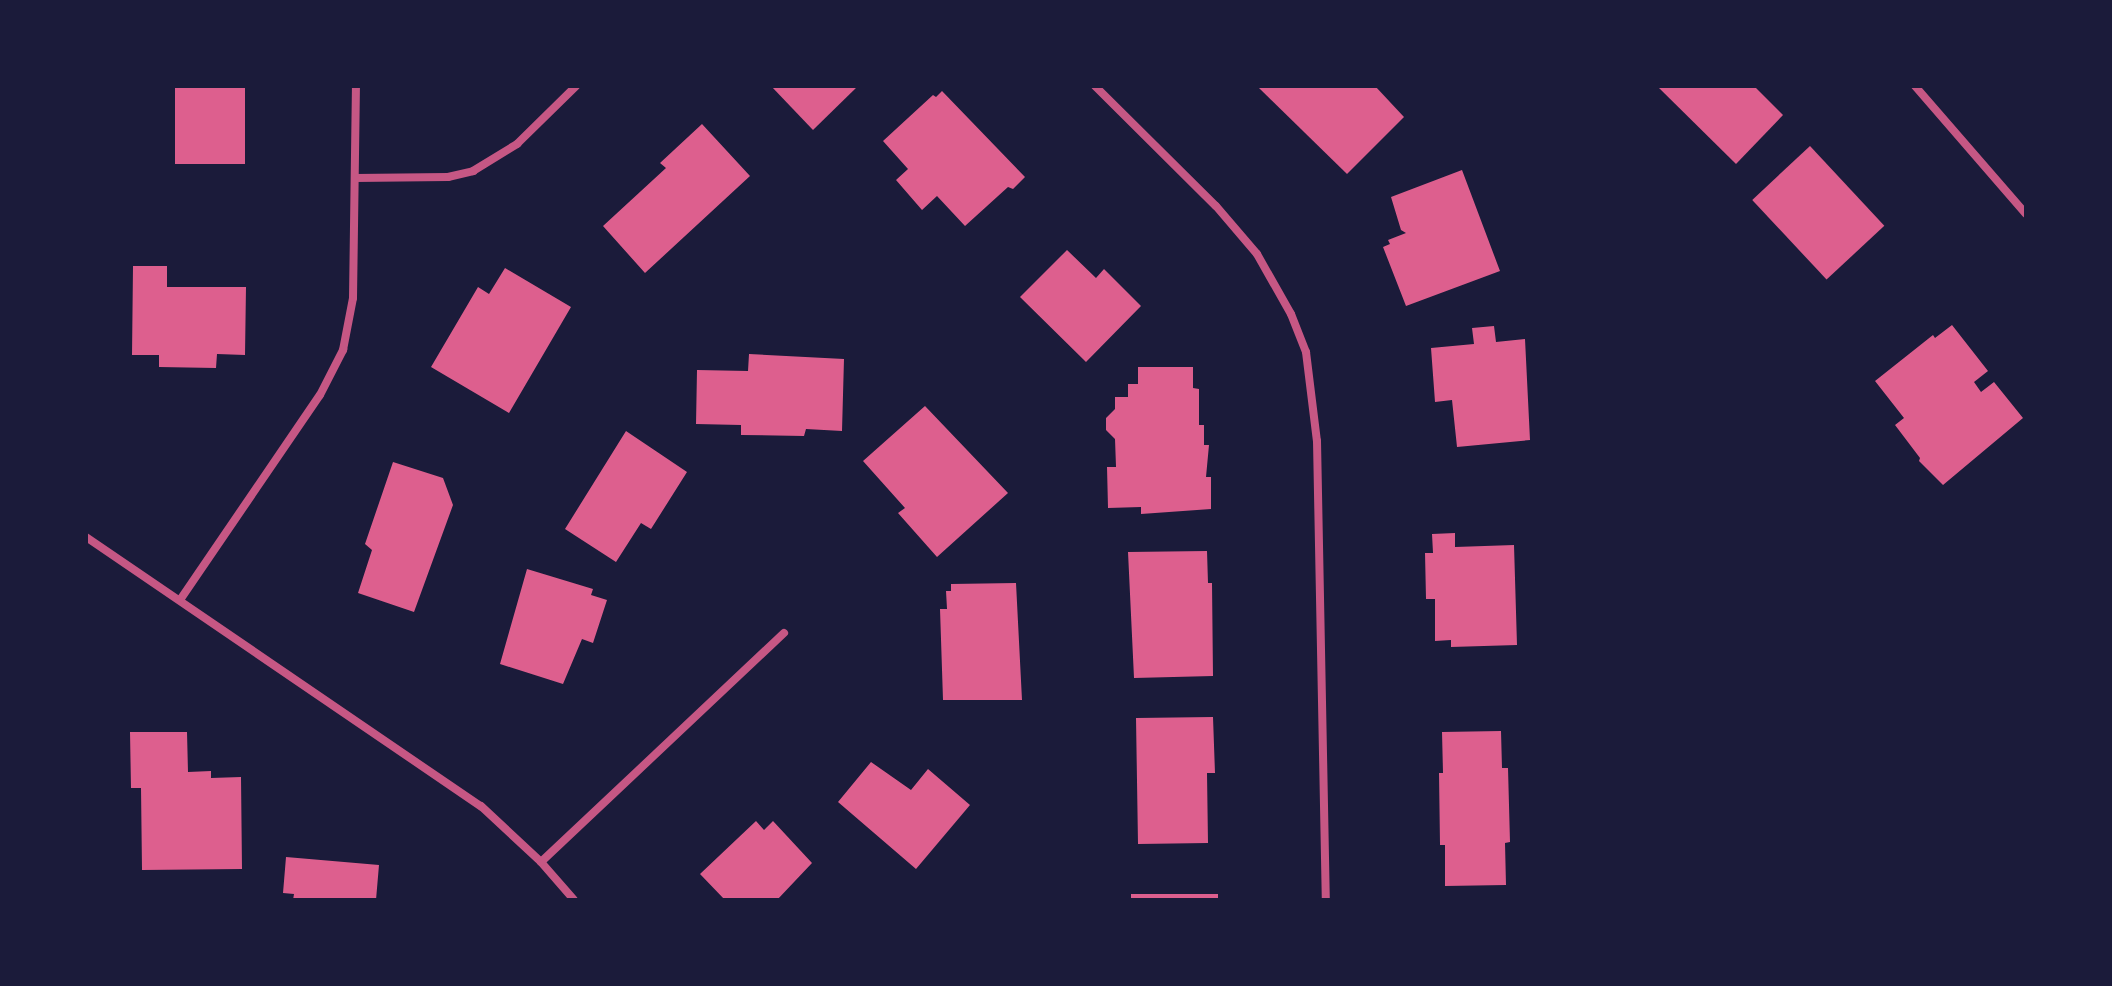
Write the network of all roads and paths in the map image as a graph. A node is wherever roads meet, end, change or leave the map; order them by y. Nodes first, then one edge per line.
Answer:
1 (356, 86) edge
2 (576, 86) edge
3 (1095, 86) edge
4 (1915, 86) edge
5 (355, 178) junction
6 (2026, 214) edge
7 (86, 537) edge
8 (180, 600) junction
9 (784, 633) dead end
10 (541, 862) junction
11 (574, 900) edge
12 (1326, 900) edge

1 - 5 street
2 - 5 street
3 - 12 street
4 - 6 street
5 - 8 street
7 - 8 street
8 - 10 street
9 - 10 street
10 - 11 street

